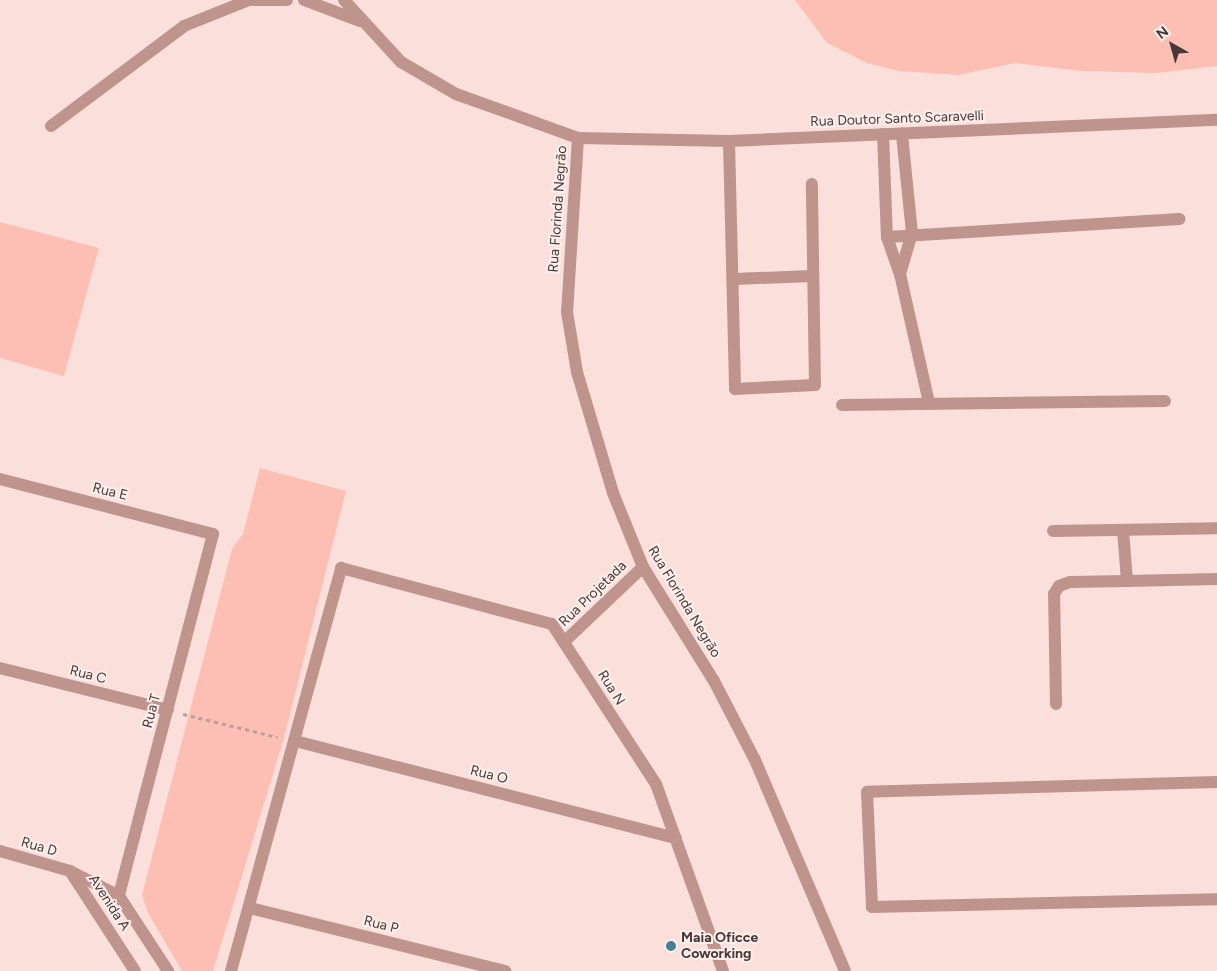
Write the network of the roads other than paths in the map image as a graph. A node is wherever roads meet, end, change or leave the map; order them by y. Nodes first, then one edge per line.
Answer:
1 (287, 0) edge
2 (304, 0) edge
3 (344, 0) edge
4 (360, 21) junction
5 (1217, 120) edge
6 (50, 126) dead end
7 (882, 134) junction
8 (902, 134) junction
9 (578, 138) junction
10 (729, 141) junction
11 (812, 184) dead end
12 (1179, 219) dead end
13 (912, 233) junction
14 (887, 237) junction
15 (900, 274) junction
16 (813, 276) junction
17 (734, 279) junction
18 (1164, 401) dead end
19 (929, 403) junction
20 (842, 405) dead end
21 (0, 478) edge
22 (1217, 528) edge
23 (1123, 530) junction
24 (1054, 531) dead end
25 (213, 534) joint
26 (643, 567) junction
27 (1217, 579) edge
28 (1127, 581) junction
29 (564, 642) junction
30 (0, 668) edge
31 (1056, 704) dead end
32 (168, 710) junction
33 (295, 740) junction
34 (1217, 782) edge
35 (676, 838) junction
36 (0, 851) edge
37 (70, 872) junction
38 (119, 896) junction
39 (1217, 899) edge
40 (250, 908) junction
41 (135, 971) edge
42 (168, 971) edge
43 (231, 971) edge
44 (504, 971) edge
45 (723, 971) edge
46 (845, 971) edge

1 - 6 street
2 - 4 street
3 - 4 street, Rua Doutor Santo Scaravelli
4 - 9 street, Rua Doutor Santo Scaravelli
5 - 8 street, Rua Doutor Santo Scaravelli
7 - 8 street, Rua Doutor Santo Scaravelli
7 - 10 street, Rua Doutor Santo Scaravelli
7 - 14 street
8 - 13 street
9 - 10 street, Rua Doutor Santo Scaravelli
9 - 26 street, Rua Florinda Negrão
10 - 17 street
11 - 16 street
12 - 13 street
13 - 14 street
13 - 15 street
14 - 15 street
15 - 19 street
16 - 17 street
16 - 17 street
18 - 19 street
19 - 20 street
21 - 25 street, Rua E
22 - 23 street
23 - 24 street
23 - 28 street
25 - 32 street, Rua T
26 - 29 street, Rua Projetada
26 - 46 street, Rua Florinda Negrão
27 - 28 street
28 - 31 street
29 - 33 street, Rua N
29 - 35 street, Rua N
30 - 32 street, Rua C
32 - 38 street, Rua T
33 - 35 street, Rua O
33 - 40 street
34 - 39 street
35 - 45 street, Rua N
36 - 37 street, Rua D
37 - 38 street, Avenida A
37 - 41 street, Avenida A
38 - 42 street, Avenida A
40 - 43 street
40 - 44 street, Rua P

